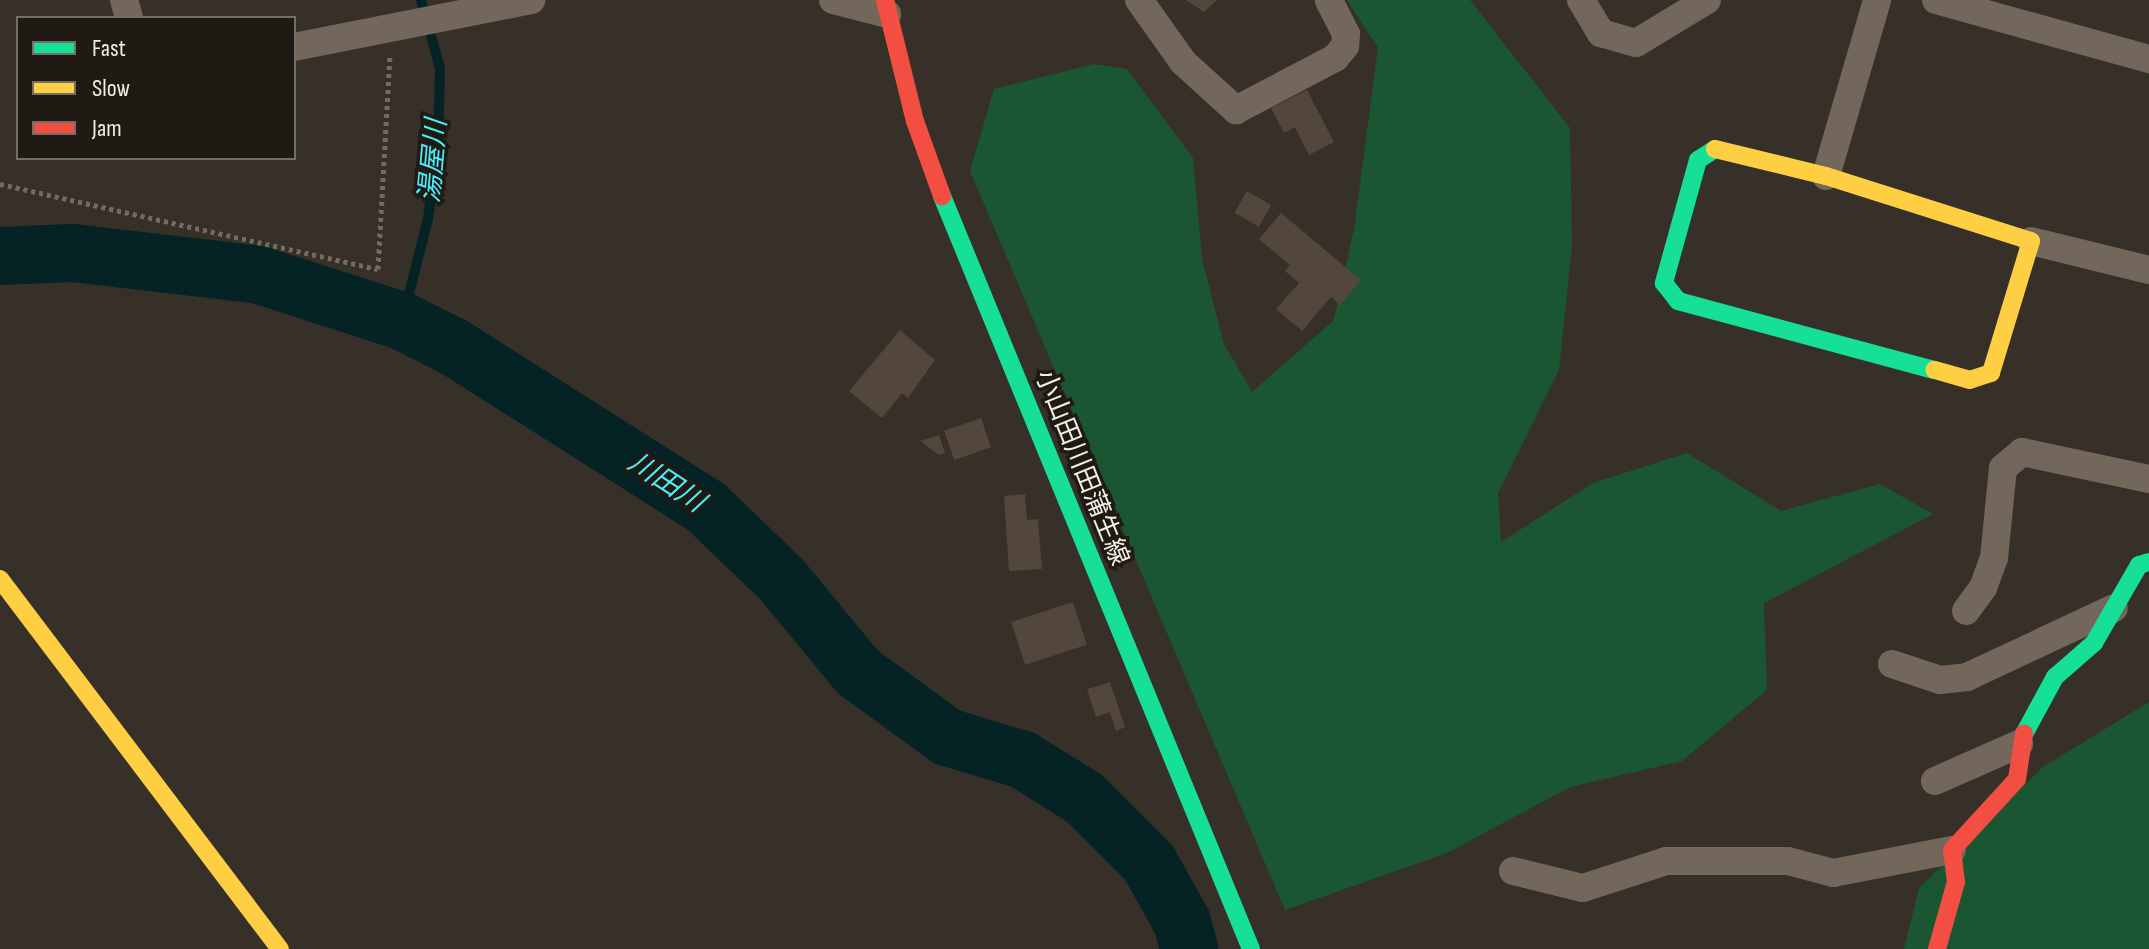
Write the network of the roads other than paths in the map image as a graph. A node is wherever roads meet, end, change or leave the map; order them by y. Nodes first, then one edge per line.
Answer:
1 (531, 0) edge
2 (833, 0) edge
3 (1139, 0) edge
4 (1329, 0) edge
5 (1581, 0) edge
6 (1707, 0) edge
7 (1877, 0) edge
8 (1936, 0) edge
9 (886, 7) edge
10 (296, 47) edge
11 (2149, 59) edge
12 (1826, 176) junction
13 (2031, 241) junction
14 (2149, 270) edge
15 (2149, 479) edge
16 (2149, 562) edge
17 (0, 579) edge
18 (2114, 608) junction
19 (1966, 611) dead end
20 (1892, 664) dead end
21 (2019, 744) junction
22 (1935, 781) dead end
23 (1952, 850) junction
24 (1513, 871) dead end
25 (280, 949) edge
26 (1251, 949) edge
27 (1937, 949) edge

1 - 10 street
2 - 9 street
3 - 4 street
5 - 6 street
7 - 12 street
8 - 11 street
9 - 26 street, 小山田川田蒲生線
12 - 13 street
12 - 13 street
13 - 14 street
15 - 19 street
16 - 18 street
17 - 25 street
18 - 20 street
18 - 21 street
21 - 22 street
21 - 23 street
23 - 24 street
23 - 27 street

